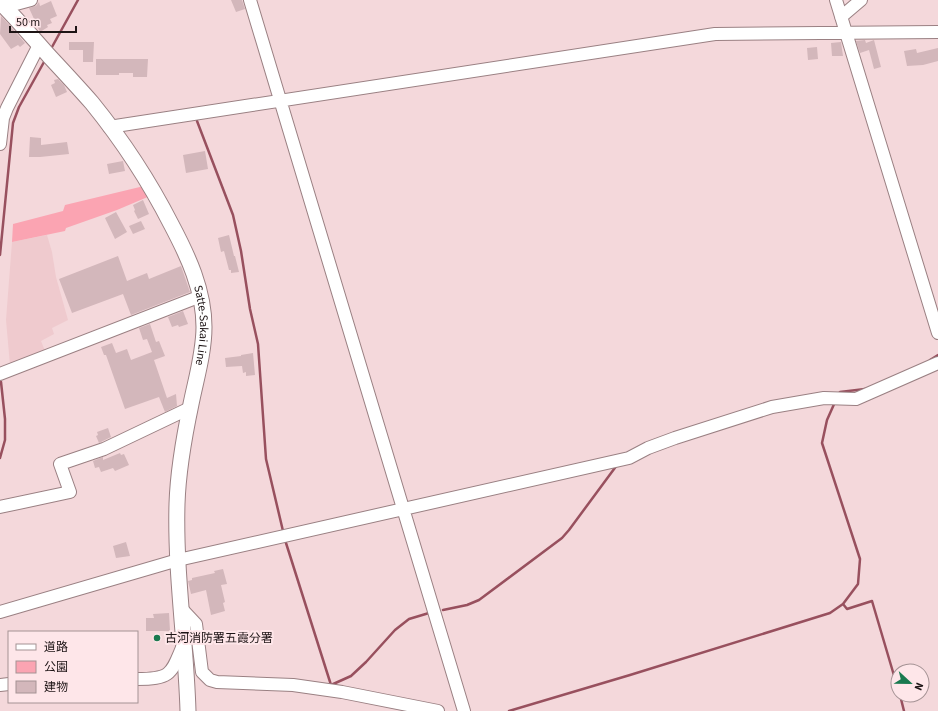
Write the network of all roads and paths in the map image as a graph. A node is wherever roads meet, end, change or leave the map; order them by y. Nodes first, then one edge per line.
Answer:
1 (31, 0) edge
2 (250, 0) edge
3 (836, 0) edge
4 (861, 0) edge
5 (2, 4) edge
6 (841, 17) junction
7 (847, 32) junction
8 (938, 32) edge
9 (39, 44) junction
10 (280, 101) junction
11 (110, 127) junction
12 (0, 144) edge
13 (201, 296) junction
14 (938, 333) edge
15 (938, 363) edge
16 (0, 374) edge
17 (190, 408) junction
18 (0, 507) edge
19 (403, 508) junction
20 (178, 560) junction
21 (181, 608) junction
22 (0, 612) edge
23 (185, 642) junction
24 (138, 679) edge
25 (188, 711) edge
26 (438, 711) edge
27 (464, 711) edge

1 - 5 street
2 - 10 street
3 - 6 street
4 - 6 street
5 - 9 main road, Satte-Sakai Line
6 - 7 street
7 - 8 street
7 - 10 street
7 - 14 street
9 - 11 main road, Satte-Sakai Line
9 - 12 street
10 - 11 street
10 - 19 street
11 - 13 main road, Satte-Sakai Line
13 - 16 street
13 - 17 main road, Satte-Sakai Line
15 - 19 street
17 - 18 street
17 - 20 main road, Satte-Sakai Line
19 - 20 street
19 - 27 street
20 - 21 main road, Satte-Sakai Line
20 - 22 street
21 - 23 main road, Satte-Sakai Line
21 - 26 street
23 - 24 street
23 - 25 main road, Satte-Sakai Line

